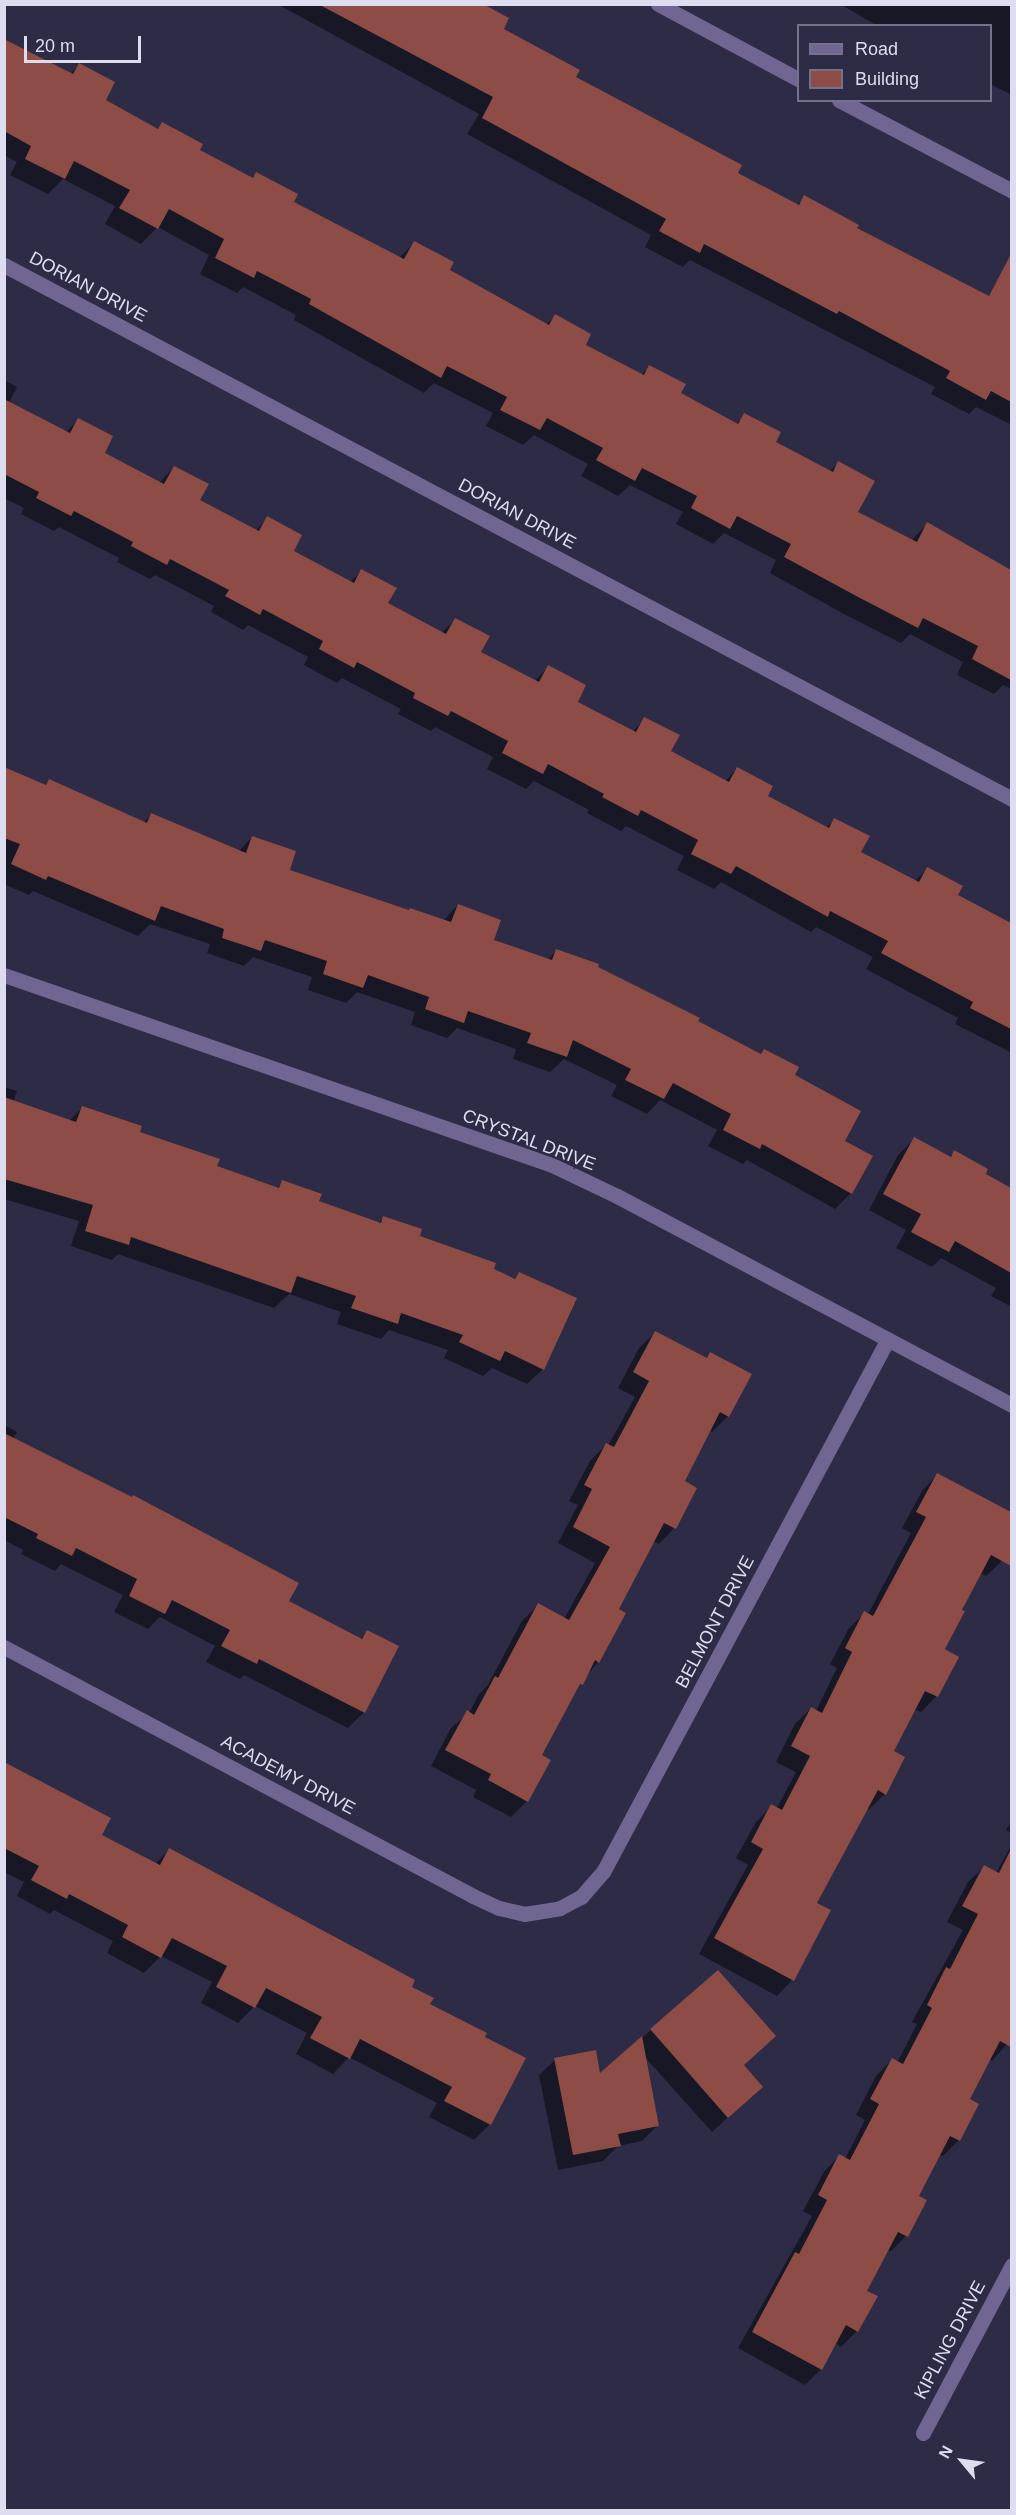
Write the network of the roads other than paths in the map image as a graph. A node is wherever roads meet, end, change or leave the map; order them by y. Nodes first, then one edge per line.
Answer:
1 (658, 4) edge
2 (797, 78) edge
3 (843, 102) edge
4 (1011, 192) edge
5 (4, 264) edge
6 (1011, 799) edge
7 (4, 975) edge
8 (888, 1339) junction
9 (1011, 1405) edge
10 (4, 1647) edge
11 (560, 1908) joint
12 (1011, 2265) edge
13 (923, 2433) dead end

1 - 2 street
3 - 4 street
5 - 6 street, DORIAN DRIVE
7 - 8 street, CRYSTAL DRIVE
8 - 9 street, CRYSTAL DRIVE
8 - 11 street, BELMONT DRIVE
10 - 11 street, ACADEMY DRIVE
12 - 13 street, KIPLING DRIVE

